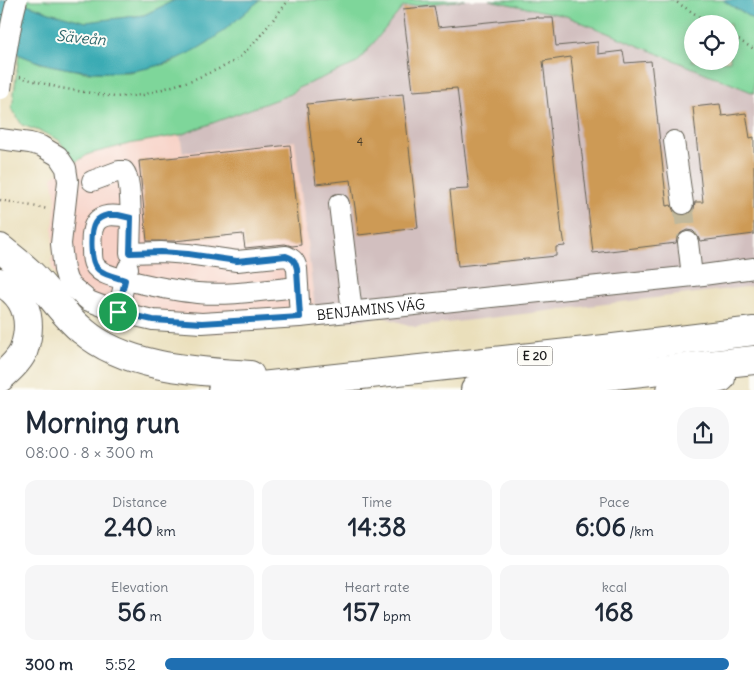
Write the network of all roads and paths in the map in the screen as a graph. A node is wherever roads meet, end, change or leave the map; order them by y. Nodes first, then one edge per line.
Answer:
1 (17, 0) edge
2 (289, 0) edge
3 (673, 0) edge
4 (697, 15) edge
5 (739, 40) edge
6 (754, 49) edge
7 (5, 89) edge
8 (0, 140) edge
9 (674, 141) dead end
10 (92, 181) dead end
11 (0, 200) edge
12 (339, 204) dead end
13 (682, 204) tunnel mouth
14 (65, 212) junction
15 (131, 218) junction
16 (688, 242) tunnel mouth
17 (0, 248) edge
18 (130, 253) junction
19 (754, 268) edge
20 (692, 276) junction
21 (125, 280) junction
22 (0, 282) edge
23 (298, 287) junction
24 (118, 312) junction
25 (352, 312) junction
26 (300, 317) junction
27 (754, 331) edge
28 (754, 360) edge
29 (754, 369) edge
30 (0, 378) edge
31 (316, 380) junction
32 (222, 390) edge
33 (475, 390) edge
34 (671, 390) edge

1 - 7 street, bridge
2 - 7 path
3 - 4 path
5 - 6 path
8 - 14 street, BENJAMINS VÄG
9 - 13 street
10 - 15 street
11 - 14 path
12 - 25 street
14 - 24 street, BENJAMINS VÄG
15 - 18 street
15 - 21 street
16 - 20 street
17 - 31 highway
18 - 21 street
18 - 23 street
19 - 20 street, BENJAMINS VÄG
20 - 25 street, BENJAMINS VÄG
21 - 23 street
21 - 24 street
22 - 30 highway
23 - 26 street
24 - 26 street, BENJAMINS VÄG
25 - 26 street, BENJAMINS VÄG
27 - 31 highway, E 20
28 - 33 highway, E 20
29 - 34 highway
31 - 32 highway, E 20

